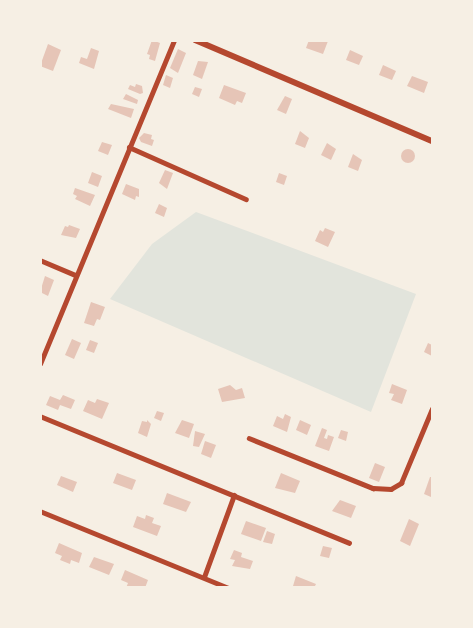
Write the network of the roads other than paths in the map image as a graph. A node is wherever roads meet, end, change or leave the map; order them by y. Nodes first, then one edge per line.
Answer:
1 (174, 40) edge
2 (195, 40) edge
3 (432, 141) edge
4 (129, 147) junction
5 (246, 199) dead end
6 (40, 260) edge
7 (76, 275) junction
8 (40, 364) edge
9 (432, 409) edge
10 (40, 416) edge
11 (249, 438) dead end
12 (234, 495) junction
13 (40, 511) edge
14 (349, 543) dead end
15 (204, 577) junction
16 (229, 588) edge

1 - 4 street
2 - 3 main road
4 - 5 street
4 - 7 street
6 - 7 street
7 - 8 street
9 - 11 street
10 - 12 street
12 - 14 street
12 - 15 street
13 - 15 street
15 - 16 street

